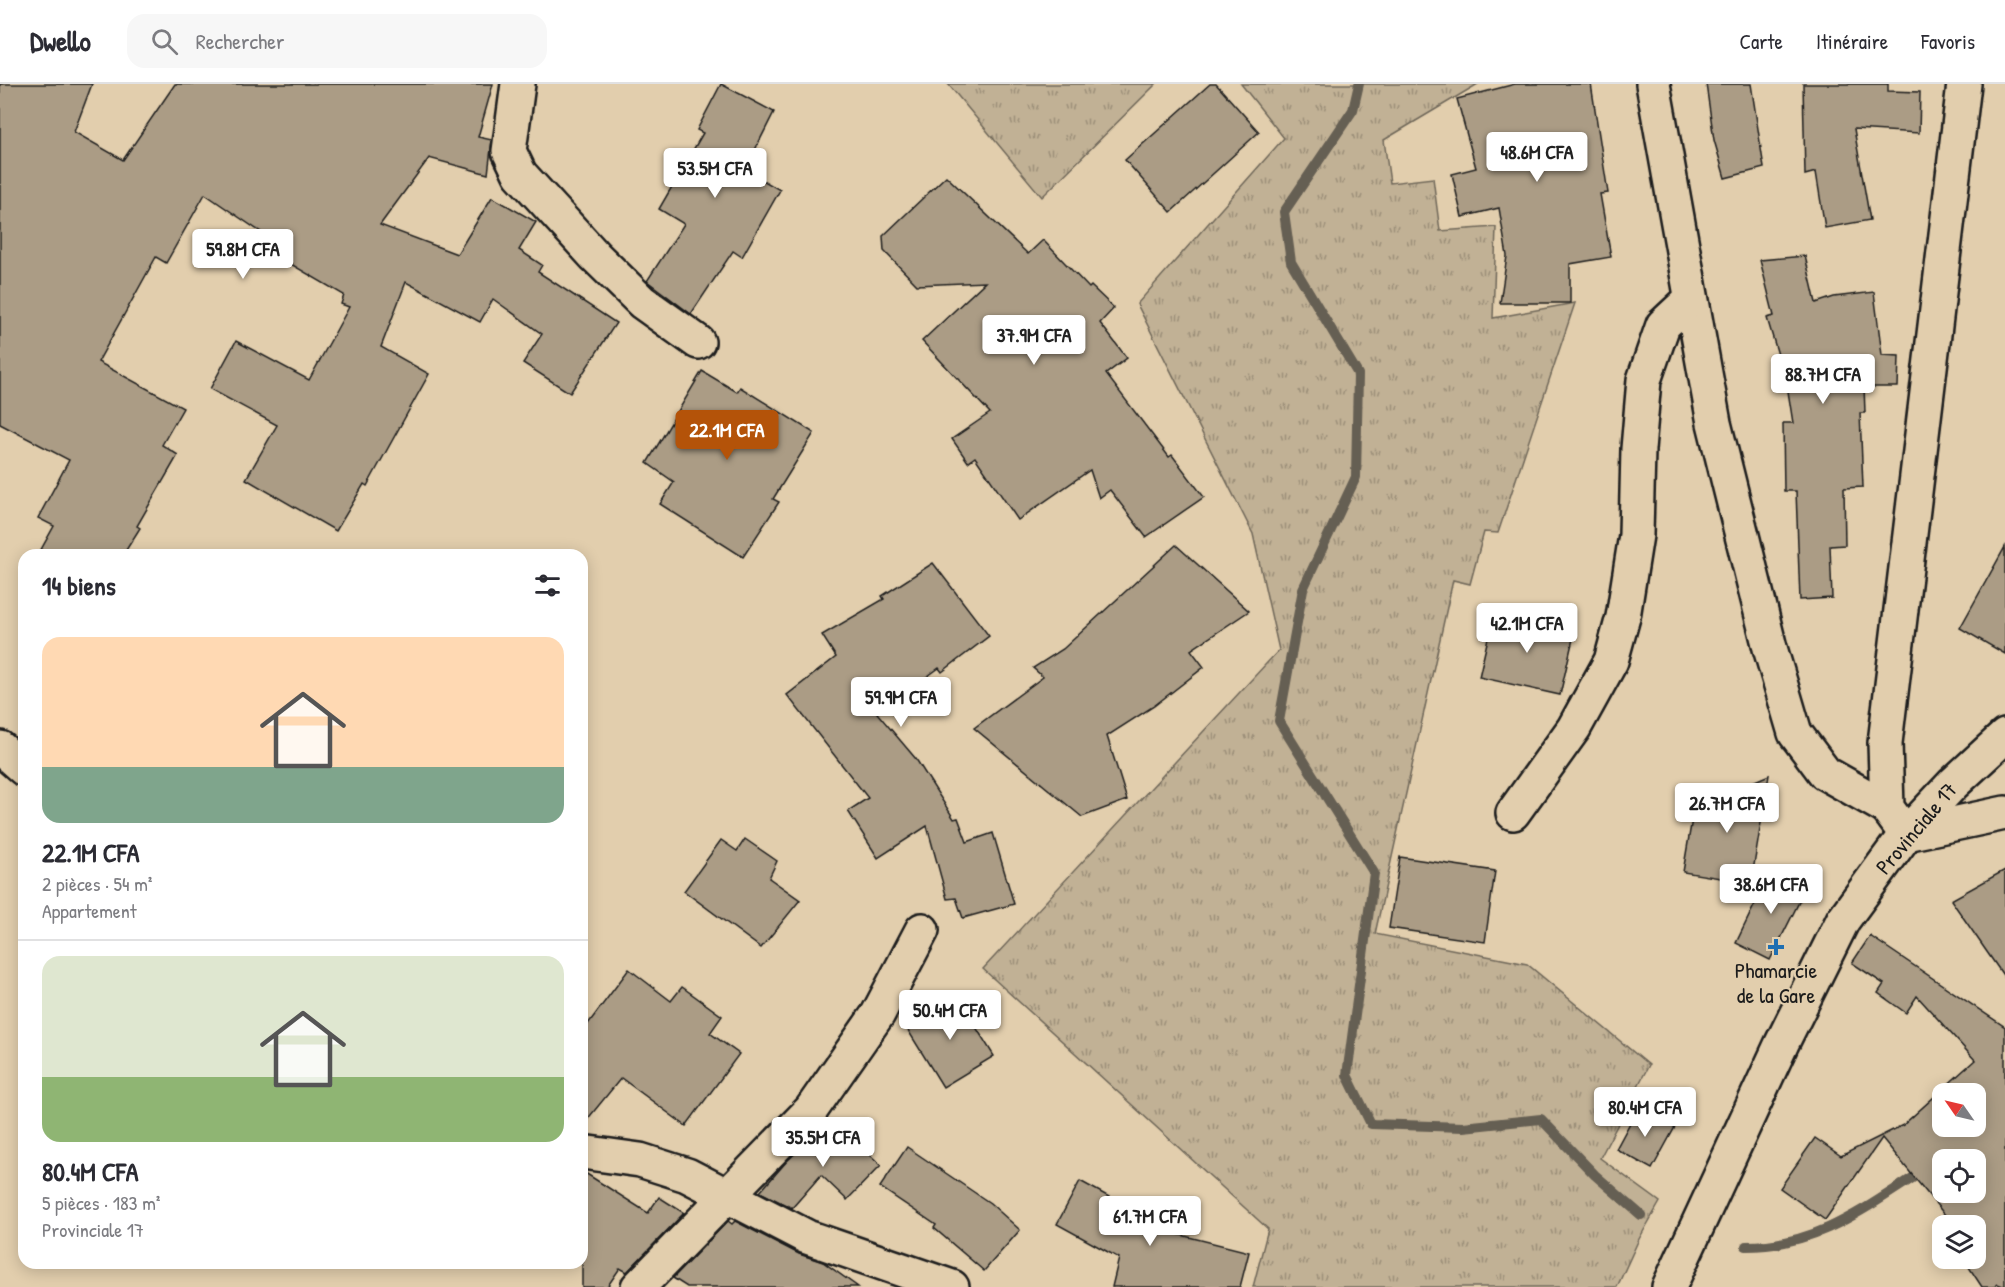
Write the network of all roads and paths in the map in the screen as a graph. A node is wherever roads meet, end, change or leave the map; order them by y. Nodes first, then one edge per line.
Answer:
1 (518, 84) edge
2 (1653, 84) edge
3 (1964, 84) edge
4 (1692, 299) junction
5 (699, 342) dead end
6 (2005, 736) edge
7 (0, 748) edge
8 (18, 764) edge
9 (1512, 813) dead end
10 (2005, 813) edge
11 (1896, 821) junction
12 (922, 930) dead end
13 (588, 1153) edge
14 (725, 1196) junction
15 (638, 1287) edge
16 (952, 1287) edge
17 (1669, 1287) edge

1 - 5 street
2 - 4 street
3 - 11 street
4 - 9 street
4 - 11 street
6 - 11 street, Provinciale 17
7 - 8 street
10 - 11 street
11 - 17 street, Provinciale 17
12 - 14 street
13 - 14 street
14 - 15 street
14 - 16 street

